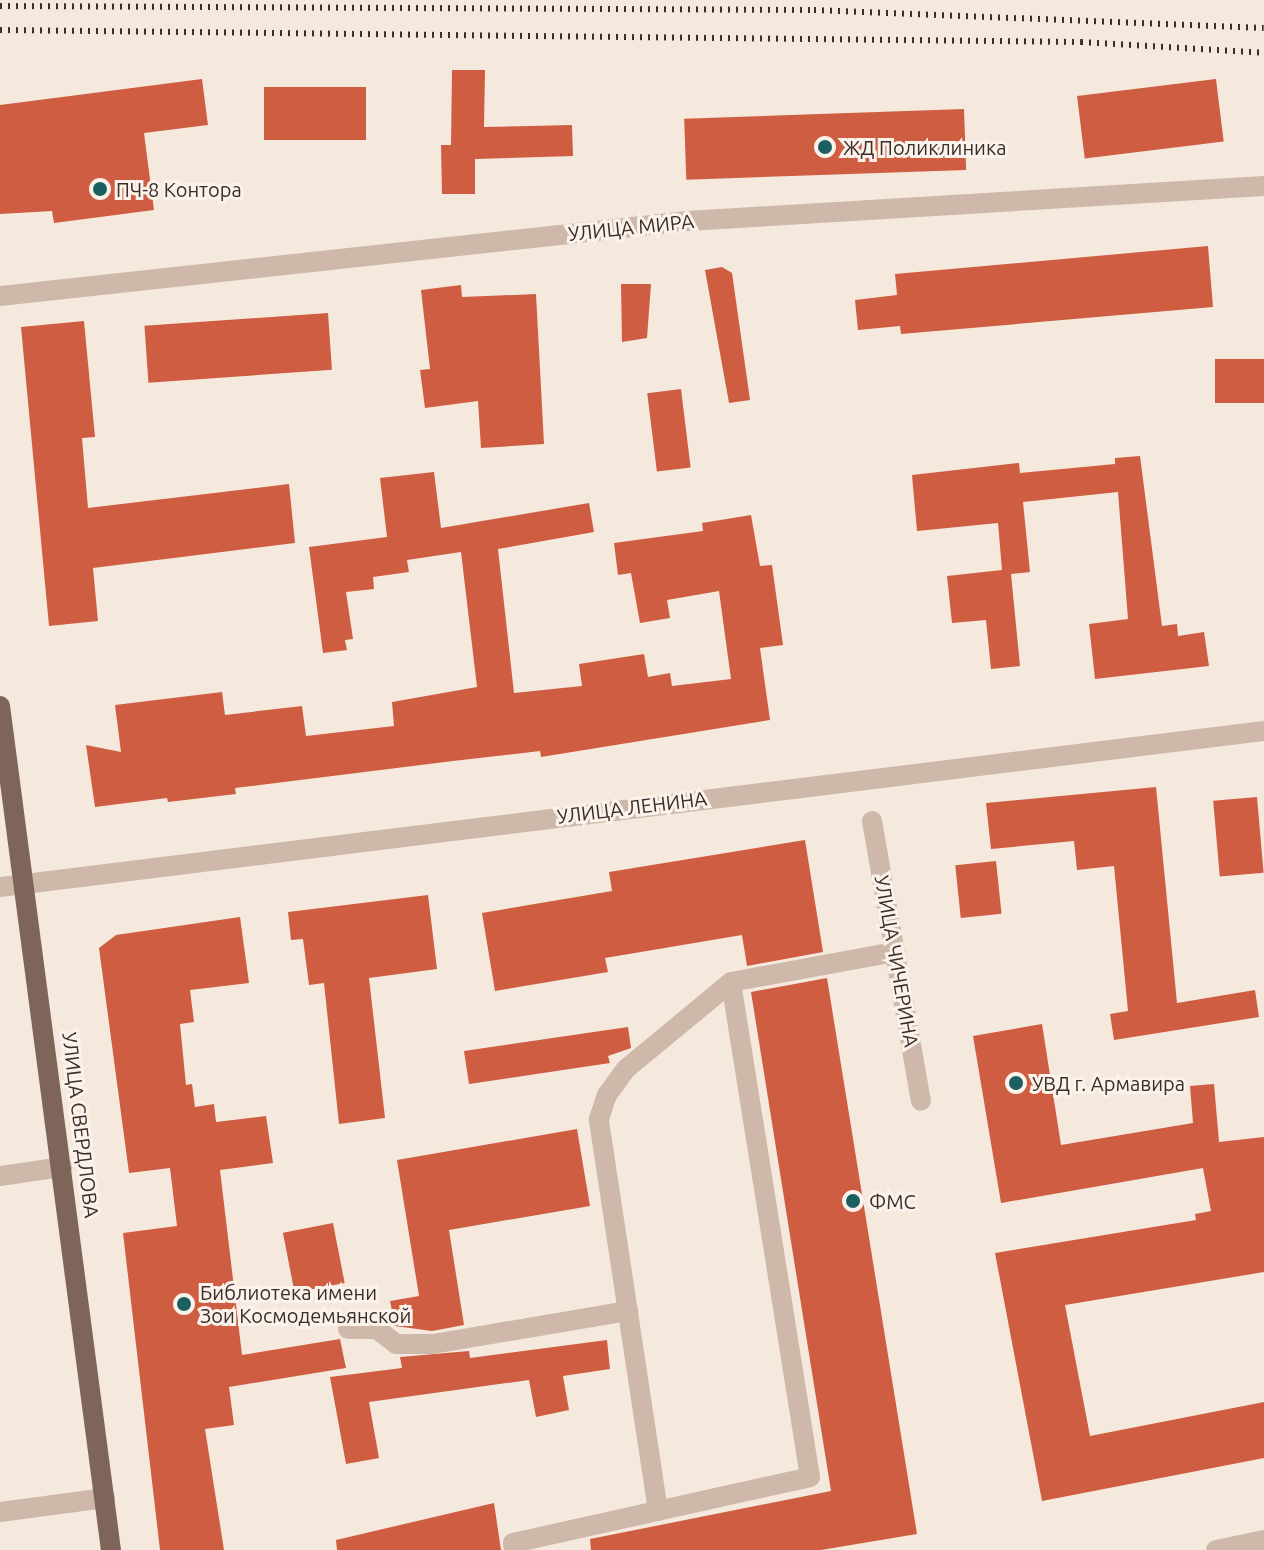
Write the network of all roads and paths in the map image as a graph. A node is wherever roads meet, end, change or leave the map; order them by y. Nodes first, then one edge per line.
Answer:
1 (1264, 186) edge
2 (0, 296) edge
3 (0, 706) edge
4 (1264, 731) edge
5 (872, 821) dead end
6 (26, 883) junction
7 (0, 887) edge
8 (895, 952) junction
9 (731, 982) junction
10 (921, 1101) dead end
11 (62, 1167) junction
12 (0, 1176) edge
13 (628, 1311) junction
14 (348, 1329) dead end
15 (105, 1498) junction
16 (658, 1511) junction
17 (0, 1512) edge
18 (1264, 1540) edge
19 (111, 1550) edge
20 (514, 1550) edge
21 (1216, 1550) edge

1 - 2 street, УЛИЦА МИРА
3 - 6 main road, УЛИЦА СВЕРДЛОВА
4 - 6 street, УЛИЦА ЛЕНИНА
5 - 8 street, УЛИЦА ЧИЧЕРИНА
6 - 7 street, УЛИЦА ЛЕНИНА
6 - 11 main road, УЛИЦА СВЕРДЛОВА
8 - 9 street
8 - 10 street, УЛИЦА ЧИЧЕРИНА
9 - 13 street
9 - 16 street
11 - 12 street
11 - 15 main road, УЛИЦА СВЕРДЛОВА
13 - 14 street
13 - 16 street
15 - 17 street
15 - 19 main road, УЛИЦА СВЕРДЛОВА
16 - 20 street
18 - 21 street

